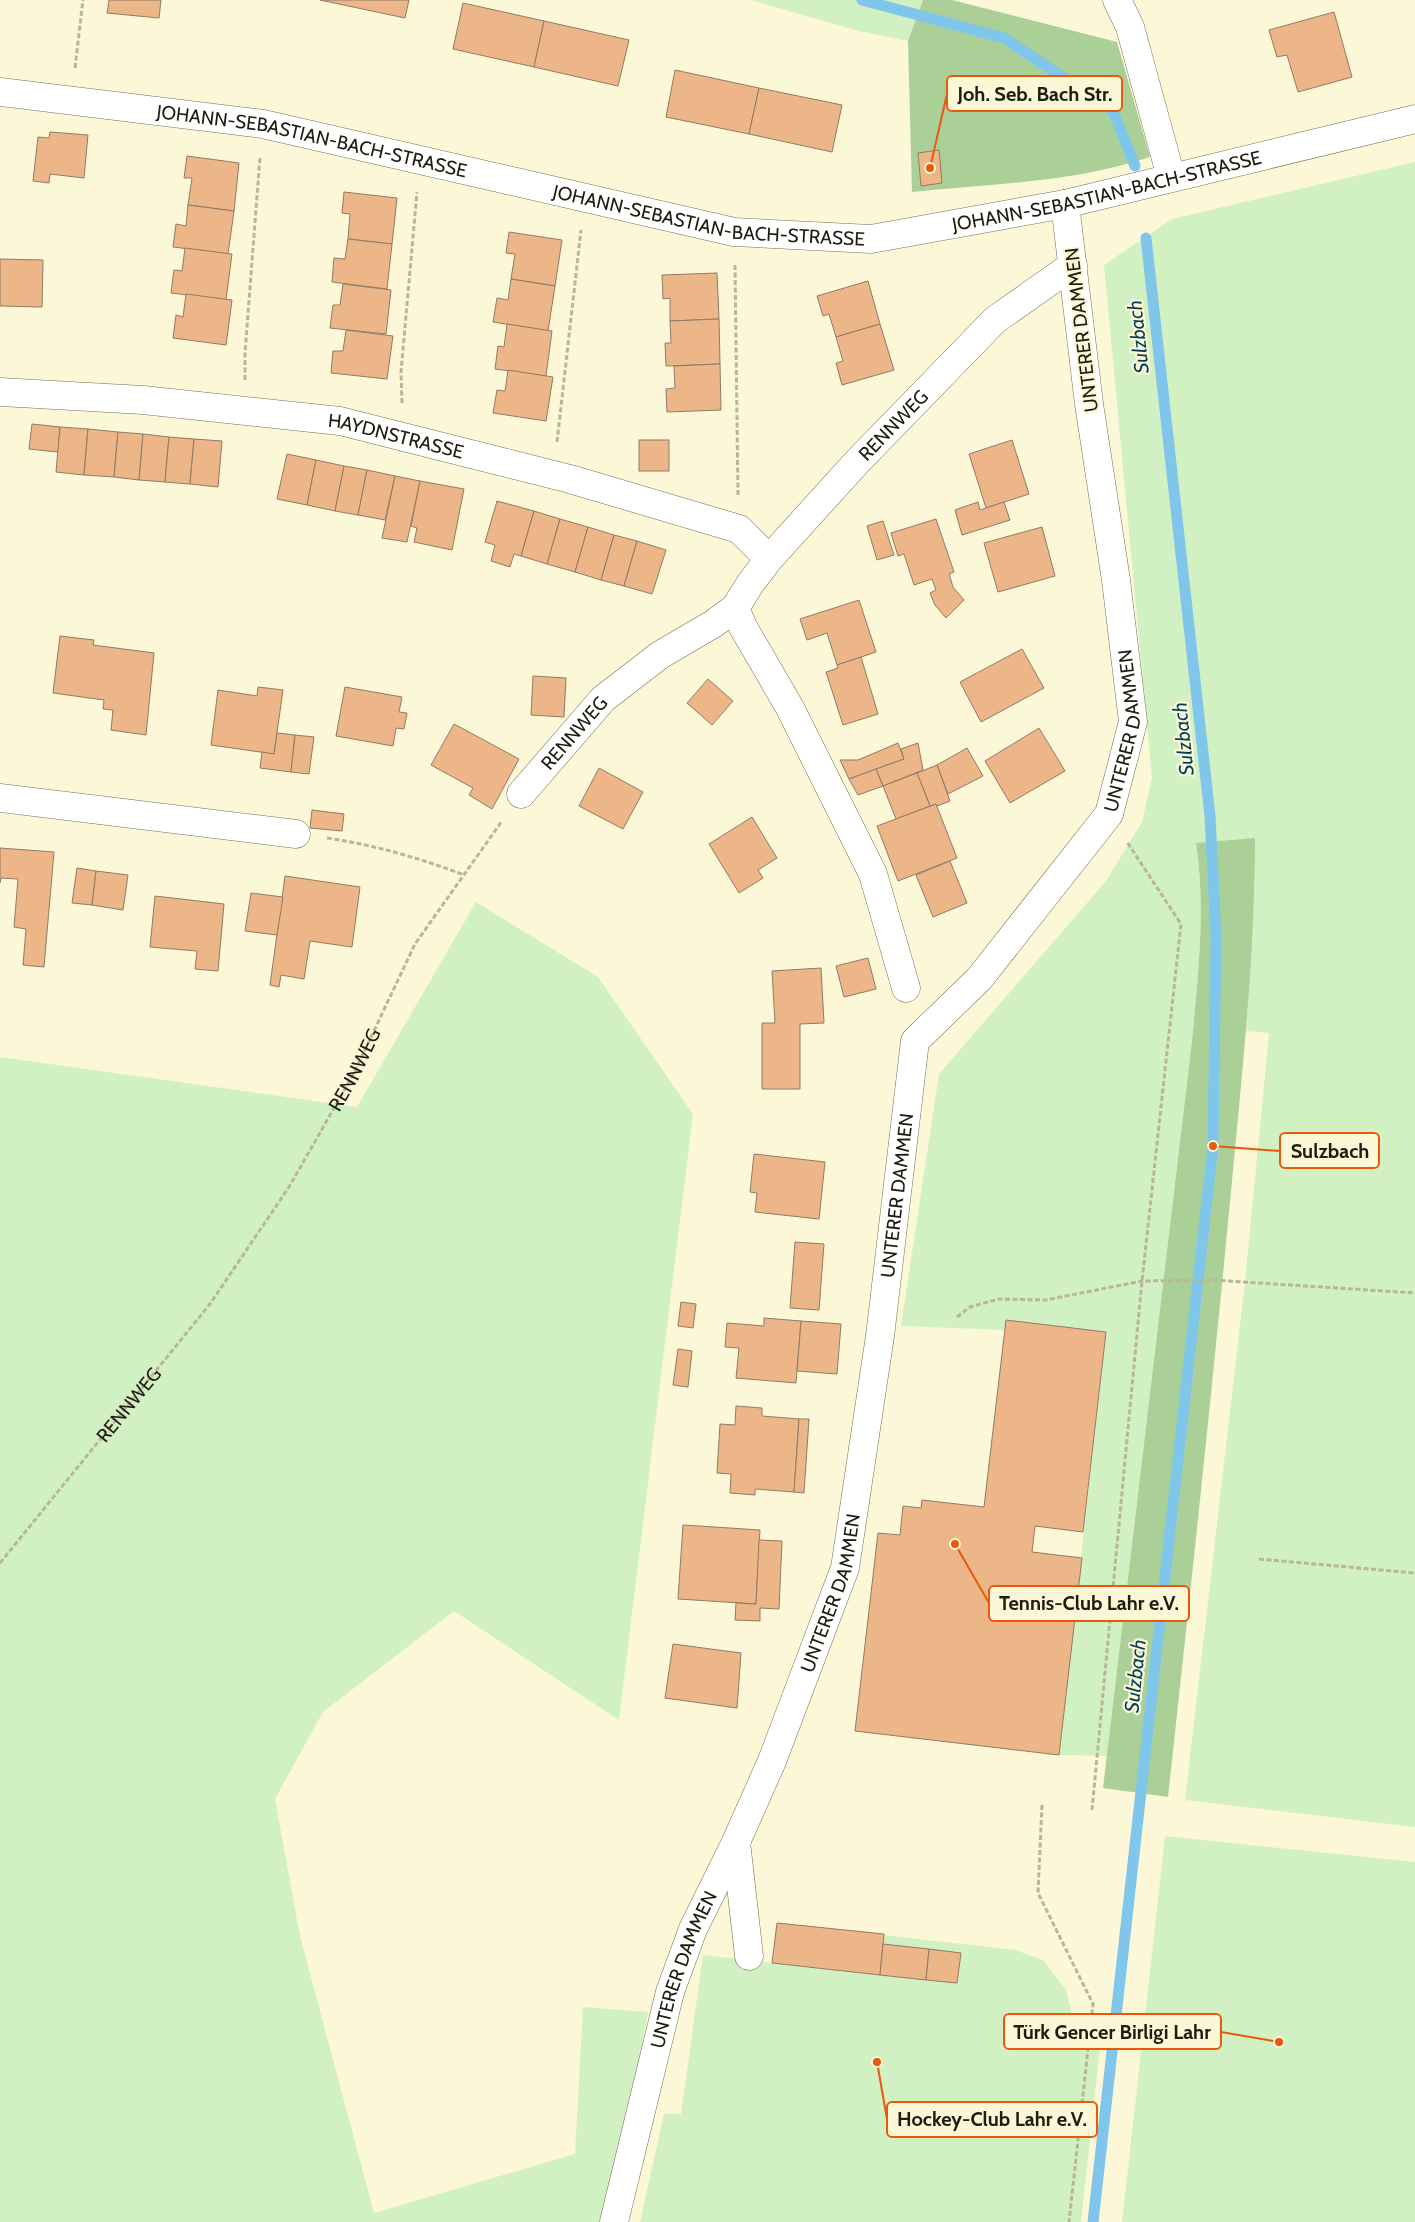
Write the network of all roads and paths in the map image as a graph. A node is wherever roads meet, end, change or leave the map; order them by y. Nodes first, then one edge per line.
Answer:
1 (83, 0) edge
2 (1117, 0) edge
3 (0, 92) edge
4 (71, 101) junction
5 (1415, 119) edge
6 (263, 124) junction
7 (420, 160) junction
8 (1171, 177) junction
9 (585, 198) junction
10 (1065, 204) junction
11 (734, 232) junction
12 (1073, 265) junction
13 (245, 353) dead end
14 (401, 372) dead end
15 (0, 392) edge
16 (559, 420) dead end
17 (737, 480) dead end
18 (769, 559) junction
19 (735, 608) junction
20 (521, 794) joint
21 (0, 798) edge
22 (1109, 814) junction
23 (296, 834) joint
24 (464, 875) junction
25 (906, 988) dead end
26 (1142, 1281) junction
27 (1415, 1293) edge
28 (957, 1317) dead end
29 (1259, 1559) dead end
30 (0, 1563) edge
31 (1415, 1573) edge
32 (1042, 1805) dead end
33 (1092, 1810) dead end
34 (736, 1842) junction
35 (749, 1956) dead end
36 (614, 2222) edge
37 (1069, 2222) edge

1 - 4 path
2 - 8 street
3 - 4 street, JOHANN-SEBASTIAN-BACH-STRASSE
4 - 6 street, JOHANN-SEBASTIAN-BACH-STRASSE
5 - 8 street, JOHANN-SEBASTIAN-BACH-STRASSE
6 - 7 street, JOHANN-SEBASTIAN-BACH-STRASSE
6 - 13 path
7 - 9 street, JOHANN-SEBASTIAN-BACH-STRASSE
7 - 14 path
8 - 10 street, JOHANN-SEBASTIAN-BACH-STRASSE
9 - 11 street, JOHANN-SEBASTIAN-BACH-STRASSE
9 - 16 path
10 - 11 street, JOHANN-SEBASTIAN-BACH-STRASSE
10 - 12 street, UNTERER DAMMEN
11 - 17 path
12 - 18 street, RENNWEG
12 - 22 street, UNTERER DAMMEN
15 - 18 street, HAYDNSTRASSE
18 - 19 street, RENNWEG
19 - 20 street, RENNWEG
19 - 25 street
20 - 24 path, RENNWEG
21 - 23 street
22 - 26 path
22 - 34 street, UNTERER DAMMEN
23 - 24 path
24 - 30 path, RENNWEG
26 - 27 path
26 - 28 path
26 - 33 path
29 - 31 path
32 - 37 path
34 - 35 street
34 - 36 street, UNTERER DAMMEN

